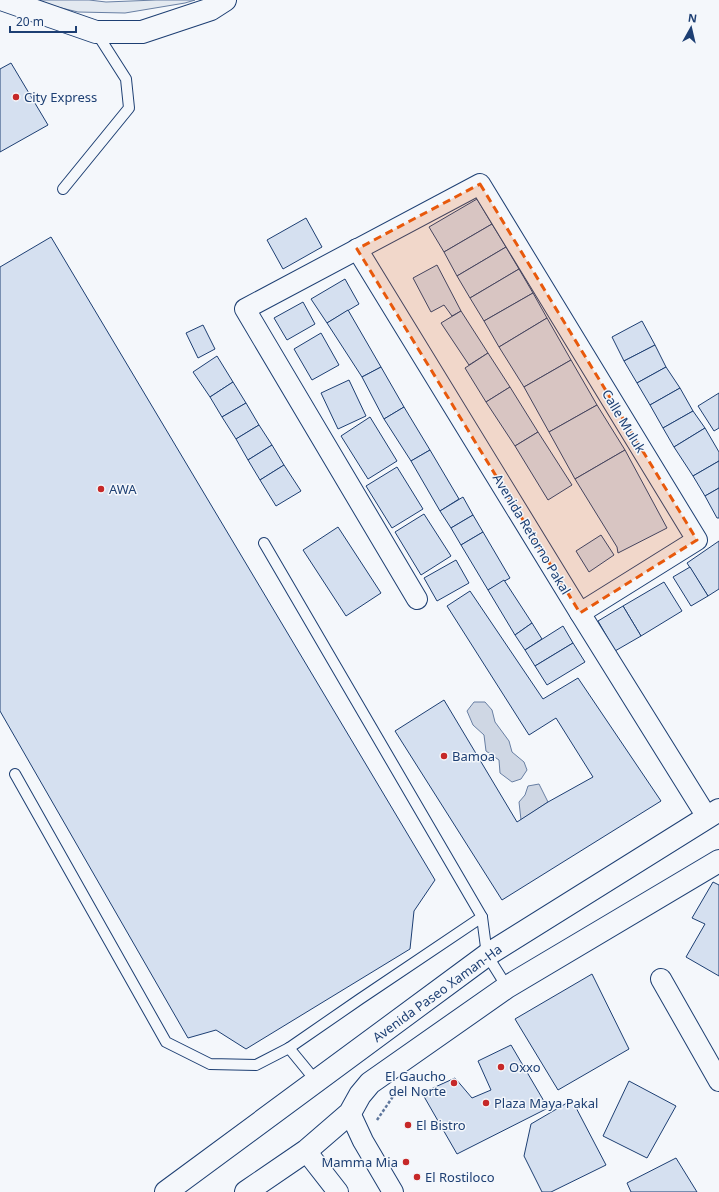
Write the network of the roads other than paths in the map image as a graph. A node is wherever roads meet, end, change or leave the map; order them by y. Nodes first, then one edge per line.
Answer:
1 (4, 0) edge
2 (226, 0) edge
3 (96, 32) junction
4 (63, 190) dead end
5 (357, 249) junction
6 (264, 543) dead end
7 (417, 599) dead end
8 (580, 612) junction
9 (15, 774) dead end
10 (713, 814) edge
11 (719, 861) edge
12 (482, 916) junction
13 (487, 955) junction
14 (661, 979) dead end
15 (507, 987) junction
16 (289, 1048) junction
17 (316, 1081) junction
18 (719, 1081) edge
19 (350, 1113) junction
20 (306, 1151) junction
21 (171, 1191) edge
22 (246, 1192) edge
23 (338, 1192) edge
24 (393, 1192) edge

1 - 3 main road
2 - 3 main road
3 - 4 lane
5 - 7 street
5 - 8 street, Avenida Retorno Pakal
5 - 8 street, Calle Muluk
6 - 12 lane
8 - 10 street, Avenida Retorno Pakal
9 - 16 lane
10 - 13 main road, Avenida Paseo Xaman-Ha
11 - 15 main road
12 - 13 lane
12 - 16 lane
13 - 15 lane
13 - 17 main road, Avenida Paseo Xaman-Ha
14 - 18 street
15 - 19 main road
16 - 17 lane
17 - 21 main road, Avenida Paseo Xaman-Ha
19 - 20 main road
19 - 24 street
20 - 22 main road
20 - 23 street

